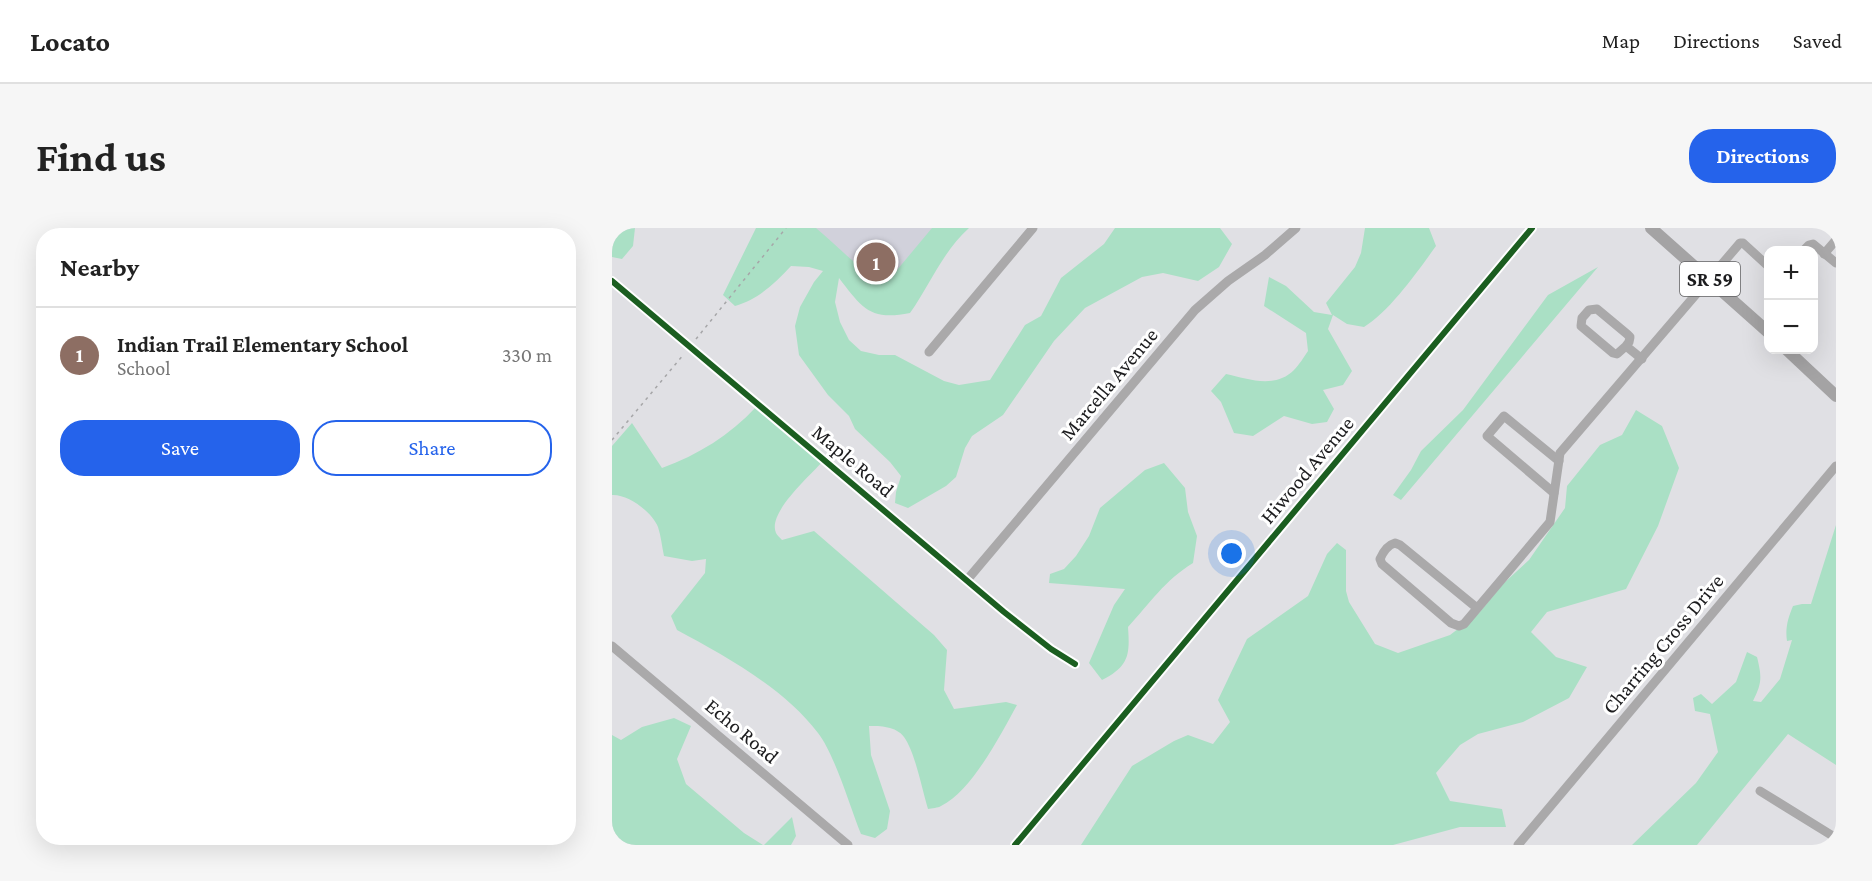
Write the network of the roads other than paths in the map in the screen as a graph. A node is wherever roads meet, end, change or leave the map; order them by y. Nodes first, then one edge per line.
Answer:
1 (1033, 228) edge
2 (1296, 228) edge
3 (1532, 228) edge
4 (1651, 228) edge
5 (1836, 240) edge
6 (1818, 249) edge
7 (1824, 254) junction
8 (1764, 262) edge
9 (1836, 263) edge
10 (1710, 278) junction
11 (612, 280) edge
12 (1764, 329) edge
13 (1626, 346) junction
14 (929, 352) dead end
15 (1791, 354) edge
16 (1642, 359) junction
17 (1836, 396) edge
18 (1559, 461) junction
19 (1836, 466) edge
20 (1554, 493) junction
21 (967, 580) junction
22 (1477, 608) junction
23 (612, 646) edge
24 (1075, 664) dead end
25 (1760, 791) dead end
26 (1836, 838) edge
27 (848, 845) edge
28 (1016, 845) edge
29 (1518, 845) edge

1 - 14 street
2 - 21 street, Marcella Avenue
3 - 28 street, Hiwood Avenue
4 - 10 main road, SR 59
5 - 7 street
6 - 7 street
7 - 9 street
8 - 10 street
10 - 12 main road, SR 59
10 - 16 street
11 - 21 street, Maple Road
13 - 13 street
13 - 16 street
15 - 17 main road
16 - 18 street
18 - 20 street
18 - 20 street
19 - 29 street, Charring Cross Drive
20 - 22 street
21 - 24 street, Maple Road
22 - 22 street
23 - 27 street, Echo Road
25 - 26 street

